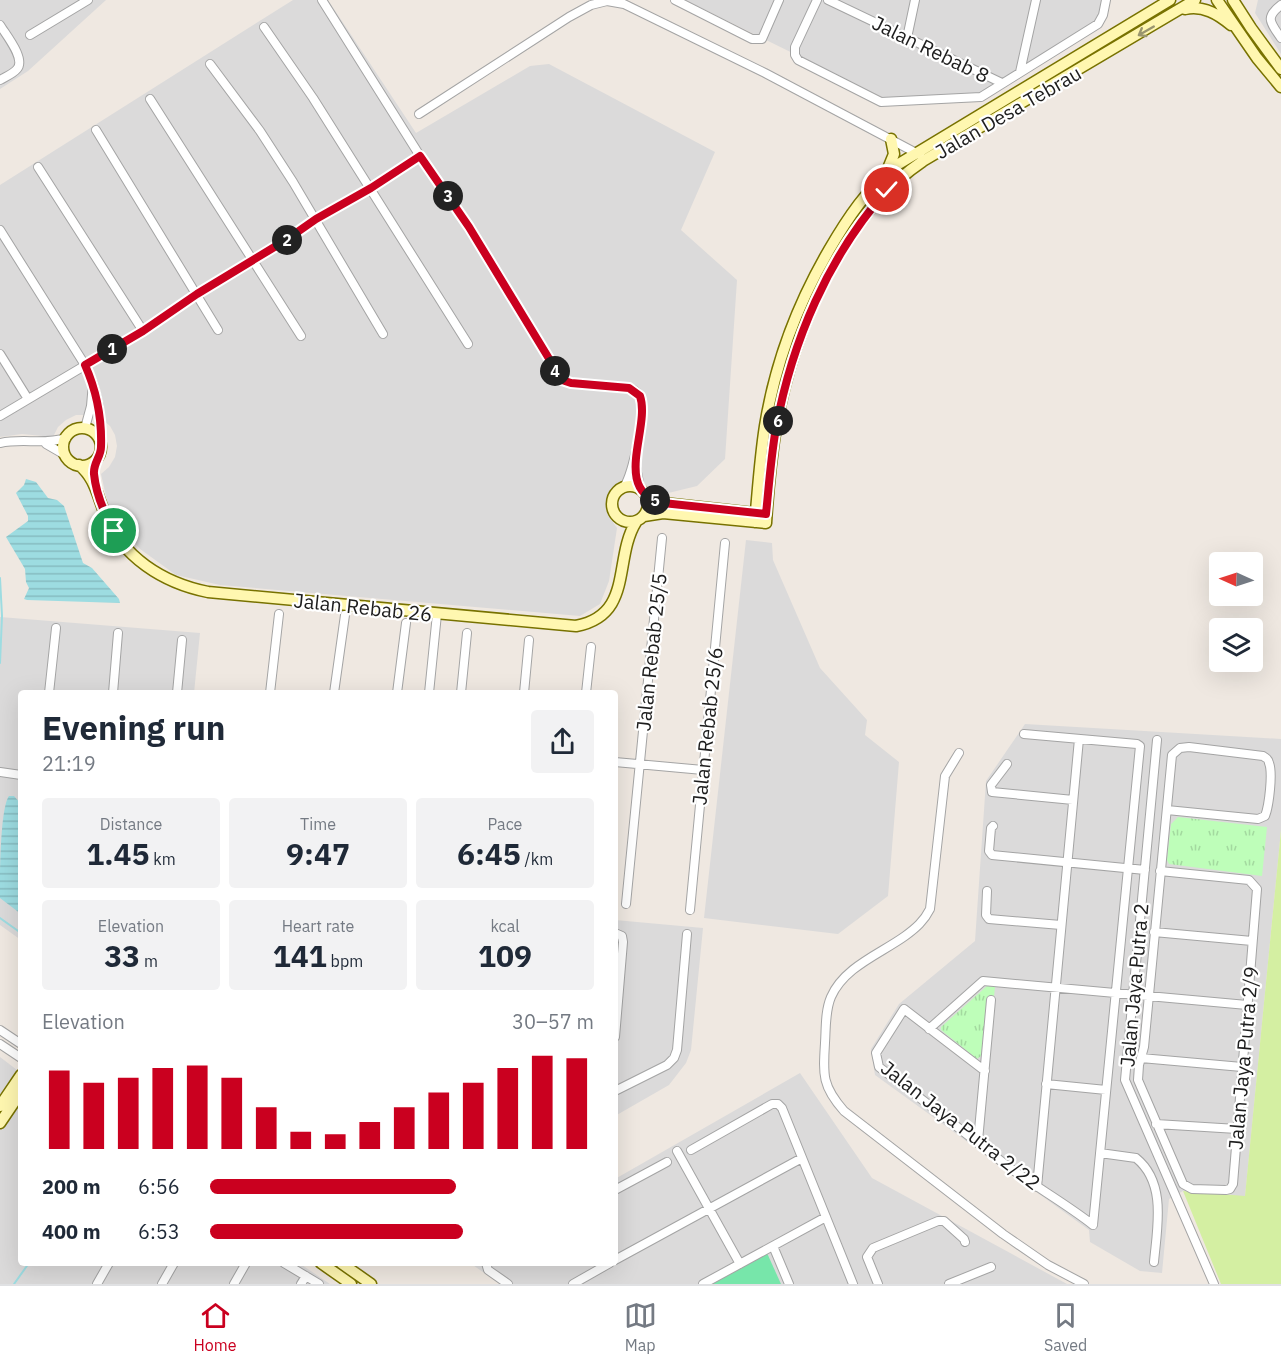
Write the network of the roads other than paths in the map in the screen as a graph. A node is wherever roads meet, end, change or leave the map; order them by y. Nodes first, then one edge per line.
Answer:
1 (88, 0) edge
2 (322, 0) edge
3 (675, 0) edge
4 (779, 0) edge
5 (817, 0) edge
6 (828, 0) edge
7 (915, 0) edge
8 (1036, 0) edge
9 (1106, 0) edge
10 (1170, 0) edge
11 (1195, 0) edge
12 (1217, 0) edge
13 (1233, 0) edge
14 (1240, 0) edge
15 (1281, 5) edge
16 (1176, 13) junction
17 (0, 25) edge
18 (264, 27) dead end
19 (1251, 28) junction
20 (1238, 31) junction
21 (30, 35) dead end
22 (907, 38) junction
23 (1281, 38) edge
24 (210, 63) dead end
25 (1281, 69) edge
26 (1020, 72) junction
27 (0, 80) edge
28 (1002, 83) junction
29 (1281, 87) edge
30 (150, 99) dead end
31 (419, 114) dead end
32 (96, 130) dead end
33 (891, 139) junction
34 (420, 156) junction
35 (921, 157) junction
36 (38, 167) dead end
37 (886, 174) junction
38 (371, 188) junction
39 (316, 219) junction
40 (0, 230) edge
41 (253, 258) junction
42 (197, 294) junction
43 (218, 330) dead end
44 (143, 331) junction
45 (383, 334) dead end
46 (301, 336) dead end
47 (468, 344) dead end
48 (0, 354) edge
49 (85, 365) junction
50 (93, 383) junction
51 (28, 399) junction
52 (0, 416) edge
53 (85, 428) junction
54 (66, 438) junction
55 (100, 439) junction
56 (38, 442) junction
57 (0, 443) edge
58 (636, 453) junction
59 (65, 455) junction
60 (95, 461) junction
61 (79, 465) junction
62 (759, 486) junction
63 (624, 487) junction
64 (643, 491) junction
65 (98, 494) junction
66 (736, 511) junction
67 (761, 518) junction
68 (640, 519) junction
69 (621, 520) junction
70 (662, 538) dead end
71 (725, 543) dead end
72 (625, 552) junction
73 (279, 614) dead end
74 (437, 614) junction
75 (345, 615) dead end
76 (406, 623) dead end
77 (56, 628) dead end
78 (118, 633) dead end
79 (467, 633) dead end
80 (182, 640) dead end
81 (529, 640) dead end
82 (591, 647) dead end
83 (49, 690) edge
84 (113, 690) edge
85 (177, 690) edge
86 (270, 690) edge
87 (334, 690) edge
88 (397, 690) edge
89 (429, 690) edge
90 (461, 690) edge
91 (524, 690) edge
92 (586, 690) edge
93 (1024, 734) dead end
94 (1079, 739) junction
95 (1157, 740) dead end
96 (959, 753) dead end
97 (618, 762) edge
98 (1007, 764) dead end
99 (640, 765) junction
100 (703, 770) junction
101 (0, 772) edge
102 (18, 775) edge
103 (1073, 800) junction
104 (1167, 810) junction
105 (993, 826) dead end
106 (1067, 862) junction
107 (1129, 868) junction
108 (1145, 870) junction
109 (1160, 871) junction
110 (987, 891) dead end
111 (626, 904) dead end
112 (690, 910) dead end
113 (1061, 925) junction
114 (1154, 932) junction
115 (618, 934) edge
116 (687, 934) dead end
117 (1252, 941) junction
118 (1055, 988) junction
119 (1116, 993) junction
120 (1133, 995) junction
121 (1148, 996) junction
122 (991, 1000) dead end
123 (618, 1001) edge
124 (1247, 1005) junction
125 (929, 1029) junction
126 (0, 1030) edge
127 (18, 1041) edge
128 (0, 1044) edge
129 (18, 1056) edge
130 (1141, 1058) junction
131 (1242, 1067) junction
132 (985, 1071) junction
133 (18, 1079) edge
134 (1046, 1084) junction
135 (618, 1089) edge
136 (1106, 1090) junction
137 (18, 1096) edge
138 (0, 1106) edge
139 (0, 1123) edge
140 (1156, 1124) junction
141 (1238, 1129) junction
142 (978, 1141) junction
143 (691, 1150) dead end
144 (677, 1151) dead end
145 (1100, 1153) junction
146 (802, 1158) junction
147 (667, 1162) dead end
148 (1037, 1187) junction
149 (618, 1188) edge
150 (710, 1209) junction
151 (826, 1217) junction
152 (965, 1242) dead end
153 (773, 1246) junction
154 (618, 1259) edge
155 (1154, 1262) dead end
156 (740, 1264) junction
157 (107, 1266) edge
158 (172, 1266) edge
159 (244, 1266) edge
160 (289, 1266) edge
161 (325, 1266) edge
162 (345, 1266) edge
163 (487, 1266) edge
164 (605, 1266) edge
165 (991, 1267) dead end
166 (974, 1274) junction
167 (306, 1276) junction
168 (97, 1284) edge
169 (162, 1284) edge
170 (234, 1284) edge
171 (301, 1284) edge
172 (319, 1284) edge
173 (351, 1284) edge
174 (371, 1284) edge
175 (508, 1284) edge
176 (573, 1284) edge
177 (703, 1284) edge
178 (789, 1284) edge
179 (853, 1284) edge
180 (878, 1284) edge
181 (949, 1284) edge
182 (978, 1284) edge
183 (1084, 1284) edge
184 (1214, 1284) edge

1 - 21 street
2 - 34 street
3 - 4 street
5 - 28 street
6 - 22 street, Jalan Rebab 8
7 - 22 street
8 - 26 street
9 - 26 street
10 - 35 street, Jalan Desa Tebrau
11 - 16 street, Jalan Desa Tebrau
12 - 20 street
13 - 19 street
14 - 19 street
15 - 23 street
16 - 20 street
16 -> 35 street, Jalan Desa Tebrau
17 - 27 street
18 - 38 street
19 - 25 street
20 - 29 street
22 - 28 street, Jalan Rebab 8
24 - 39 street
26 - 28 street
30 - 41 street
31 - 33 street
32 - 42 street
33 - 35 street
33 - 37 street
34 - 38 street
34 - 58 street
35 - 37 street, Jalan Desa Tebrau
35 - 67 street, Jalan Desa Tebrau
36 - 44 street
37 - 62 street, Jalan Desa Tebrau
38 - 39 street
38 - 47 street
39 - 41 street
39 - 45 street
40 - 49 street
41 - 42 street
41 - 46 street
42 - 43 street
42 - 44 street
44 - 49 street
48 - 51 street
49 - 50 street
49 - 51 street
50 - 53 street
50 - 55 street
51 - 52 street
53 - 54 street
53 - 55 street
54 - 56 street
54 - 59 street
55 - 60 street
56 - 57 street
56 - 59 street
58 - 63 street
58 - 64 street
59 - 61 street
60 - 61 street
60 - 65 street
61 - 65 street
62 - 66 street
62 - 67 street, Jalan Desa Tebrau
63 - 64 street
63 - 69 street
64 - 66 street
64 - 68 street
65 - 74 street, Jalan Rebab 26
66 - 67 street
67 - 68 street
68 - 69 street
68 - 72 street, Jalan Rebab 26
69 - 72 street, Jalan Rebab 26
70 - 99 street, Jalan Rebab 25/5
71 - 100 street, Jalan Rebab 25/6
72 - 74 street, Jalan Rebab 26
73 - 86 street
74 - 89 street
75 - 87 street
76 - 88 street
77 - 83 street
78 - 84 street
79 - 90 street
80 - 85 street
81 - 91 street
82 - 92 street
93 - 94 street
94 - 103 street
94 - 107 street
95 - 108 street, Jalan Jaya Putra 2
96 - 183 street
97 - 99 street
98 - 103 street
99 - 100 street
99 - 111 street, Jalan Rebab 25/5
100 - 112 street, Jalan Rebab 25/6
101 - 102 street
103 - 106 street
104 - 104 street
104 - 109 street
105 - 106 street
106 - 107 street
106 - 113 street
107 - 108 street
107 - 119 street
108 - 120 street, Jalan Jaya Putra 2
109 - 114 street
109 - 117 street, Jalan Jaya Putra 2/9
110 - 113 street
113 - 118 street
114 - 117 street
114 - 121 street
115 - 123 street
116 - 135 street
117 - 124 street, Jalan Jaya Putra 2/9
118 - 119 street
118 - 125 street
118 - 134 street
119 - 120 street
119 - 136 street
120 - 121 street
120 - 184 street, Jalan Jaya Putra 2
121 - 124 street
121 - 130 street
122 - 132 street
124 - 131 street, Jalan Jaya Putra 2/9
125 - 132 street
125 - 142 street, Jalan Jaya Putra 2/22
126 - 127 street
128 - 129 street
130 - 131 street
130 - 140 street
131 - 141 street, Jalan Jaya Putra 2/9
132 - 142 street
133 - 138 street
134 - 136 street
134 - 148 street
136 - 145 street
137 - 139 street
140 - 141 street
140 - 141 street, Jalan Jaya Putra 2/9
142 - 148 street, Jalan Jaya Putra 2/22
143 - 146 street
144 - 150 street
145 - 148 street, Jalan Jaya Putra 2/22
145 - 155 street
146 - 150 street
146 - 151 street
147 - 149 street
150 - 154 street
150 - 156 street
151 - 153 street
151 - 179 street
152 - 180 street
153 - 156 street
153 - 178 street
156 - 177 street
157 - 168 street
158 - 169 street
159 - 170 street
160 - 167 street
161 - 173 street
162 - 174 street
163 - 175 street
164 - 176 street
165 - 166 street
166 - 181 street
166 - 182 street
167 - 171 street
167 - 172 street

